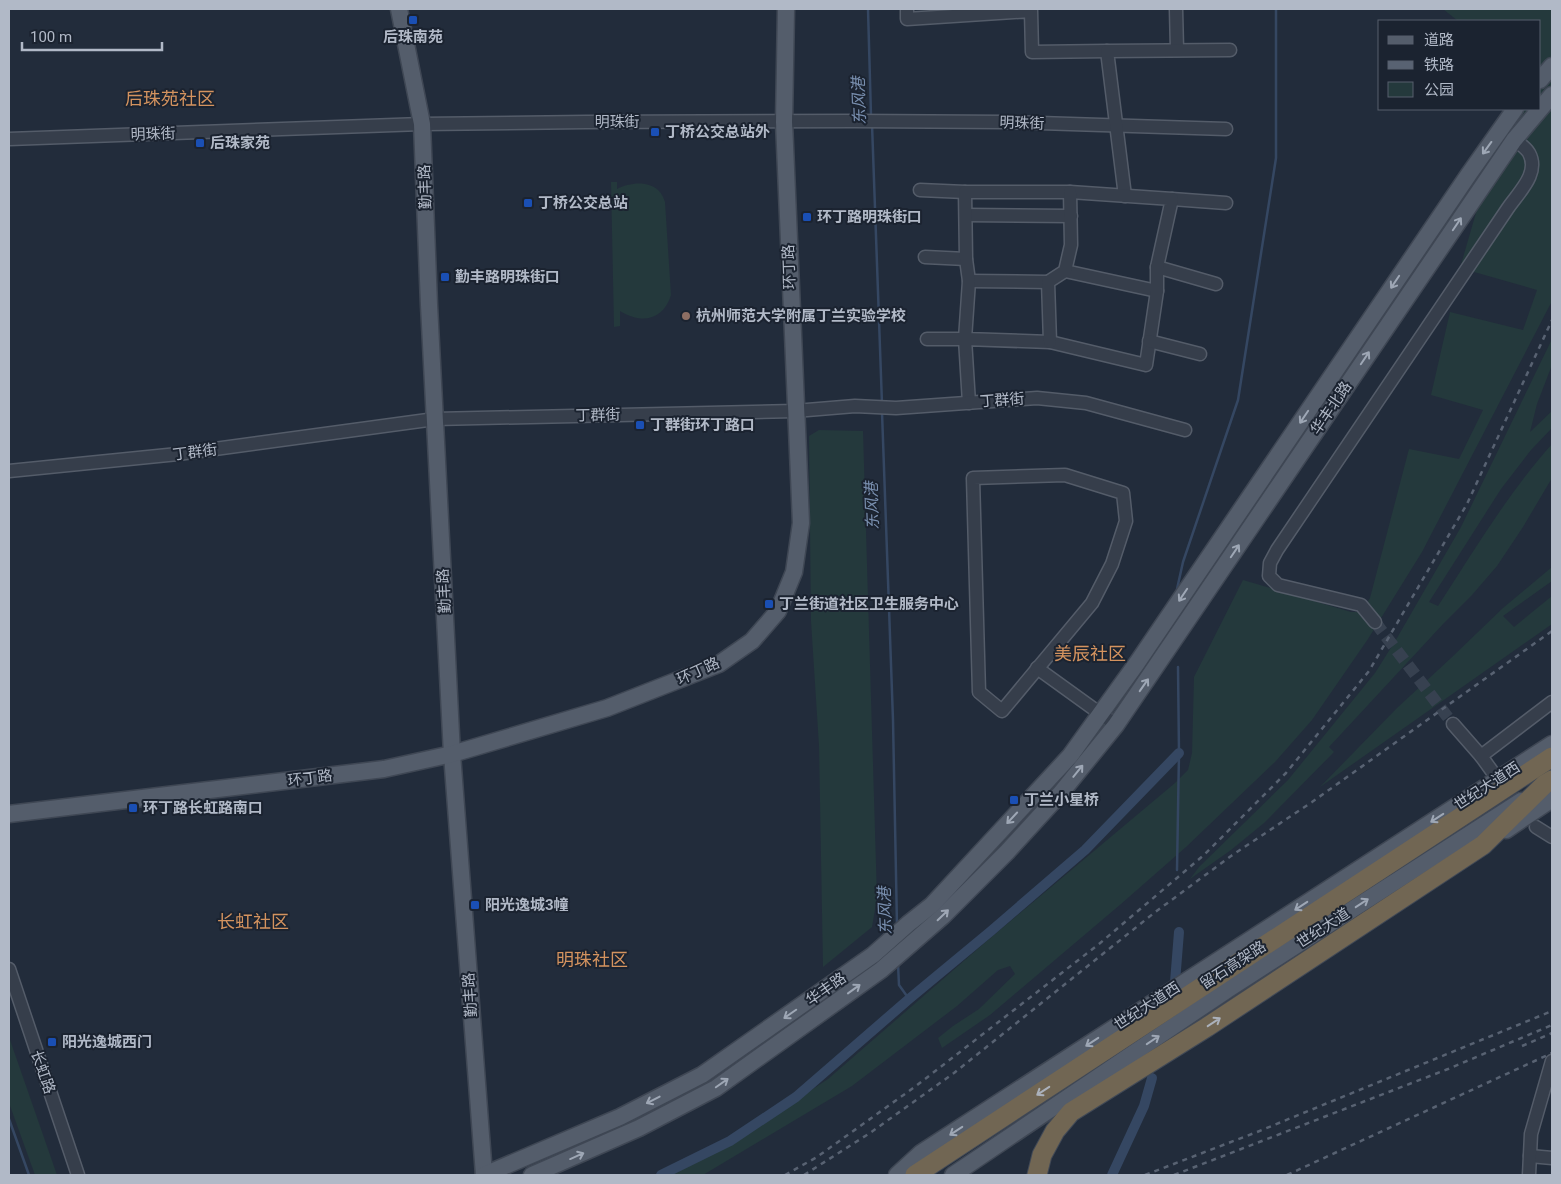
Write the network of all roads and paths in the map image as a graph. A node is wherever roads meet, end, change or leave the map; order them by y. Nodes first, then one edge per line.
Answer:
1 (399, 9) edge
2 (786, 9) edge
3 (907, 9) edge
4 (1176, 9) edge
5 (1037, 10) edge
6 (1177, 50) junction
7 (1230, 50) dead end
8 (1107, 51) junction
9 (1552, 66) edge
10 (1541, 79) edge
11 (1552, 95) edge
12 (1541, 108) edge
13 (1515, 110) edge
14 (1539, 110) edge
15 (784, 122) junction
16 (422, 124) junction
17 (1117, 126) junction
18 (1226, 129) dead end
19 (9, 139) edge
20 (1514, 140) junction
21 (920, 190) dead end
22 (965, 192) junction
23 (1070, 192) junction
24 (1125, 196) junction
25 (1172, 199) junction
26 (1226, 204) dead end
27 (966, 215) junction
28 (1071, 216) junction
29 (925, 257) dead end
30 (966, 259) junction
31 (1156, 267) junction
32 (1065, 271) junction
33 (969, 281) junction
34 (1048, 282) junction
35 (1216, 284) dead end
36 (1157, 290) junction
37 (927, 339) dead end
38 (965, 339) junction
39 (1148, 341) junction
40 (1050, 342) junction
41 (1200, 354) dead end
42 (969, 403) junction
43 (795, 411) junction
44 (435, 419) junction
45 (1185, 430) dead end
46 (9, 471) edge
47 (1375, 622) tunnel mouth
48 (1037, 668) junction
49 (1552, 702) edge
50 (1100, 714) junction
51 (1453, 724) tunnel mouth
52 (1116, 726) junction
53 (1552, 744) edge
54 (452, 754) junction
55 (1481, 756) junction
56 (1552, 757) edge
57 (1494, 774) dead end
58 (1550, 788) edge
59 (9, 814) edge
60 (1536, 827) dead end
61 (1552, 837) edge
62 (1443, 872) junction
63 (1390, 885) junction
64 (877, 962) junction
65 (9, 969) edge
66 (1552, 1061) edge
67 (1550, 1075) edge
68 (1530, 1156) junction
69 (1552, 1158) edge
70 (78, 1175) edge
71 (484, 1175) edge
72 (532, 1175) edge
73 (897, 1175) edge
74 (916, 1175) edge
75 (953, 1175) edge
76 (1037, 1175) edge
77 (1529, 1175) edge

1 - 16 main road, 勤丰路
2 - 15 main road, 环丁路
3 - 5 street
4 - 6 street
5 - 8 street
6 - 7 street
6 - 8 street
8 - 17 street
9 - 10 main road
11 - 12 main road, 华丰北路
13 -> 50 main road, 华丰北路
14 - 20 main road, 华丰北路
15 - 16 street, 明珠街
15 - 17 street, 明珠街
15 - 43 main road, 环丁路
16 - 19 street, 明珠街
16 - 44 main road, 勤丰路
17 - 18 street, 明珠街
17 - 24 street
20 - 47 street
52 -> 20 main road, 华丰北路
21 - 22 street
22 - 23 street
22 - 27 street
23 - 24 street
23 - 28 street
24 - 25 street
25 - 26 street
25 - 31 street
27 - 28 street
27 - 30 street
28 - 32 street
29 - 30 street
30 - 33 street
31 - 35 street
31 - 36 street
32 - 34 street
32 - 36 street
33 - 34 street
33 - 38 street
34 - 40 street
36 - 39 street
37 - 38 street
38 - 40 street
38 - 42 street
39 - 40 street
39 - 41 street
42 - 43 street, 丁群街
42 - 45 street, 丁群街
43 - 44 street, 丁群街
43 - 54 main road, 环丁路
44 - 46 street, 丁群街
44 - 54 main road, 勤丰路
48 - 48 street
48 - 50 street
49 - 55 street
50 - 52 street
50 -> 64 main road, 华丰路
51 - 55 street
64 -> 52 main road, 华丰路
53 -> 73 main road, 世纪大道西
54 - 59 main road, 环丁路
54 - 71 main road, 勤丰路
55 - 57 street
56 -> 74 highway, 留石高架路
58 - 62 highway
58 - 63 main road, 世纪大道
60 - 61 street
62 - 63 main road
76 -> 62 highway
75 -> 63 main road, 世纪大道
64 -> 71 main road, 华丰路
72 -> 64 main road, 华丰路
65 - 70 street, 长虹路
66 - 67 street
67 - 68 street
68 - 69 street
68 - 77 street

